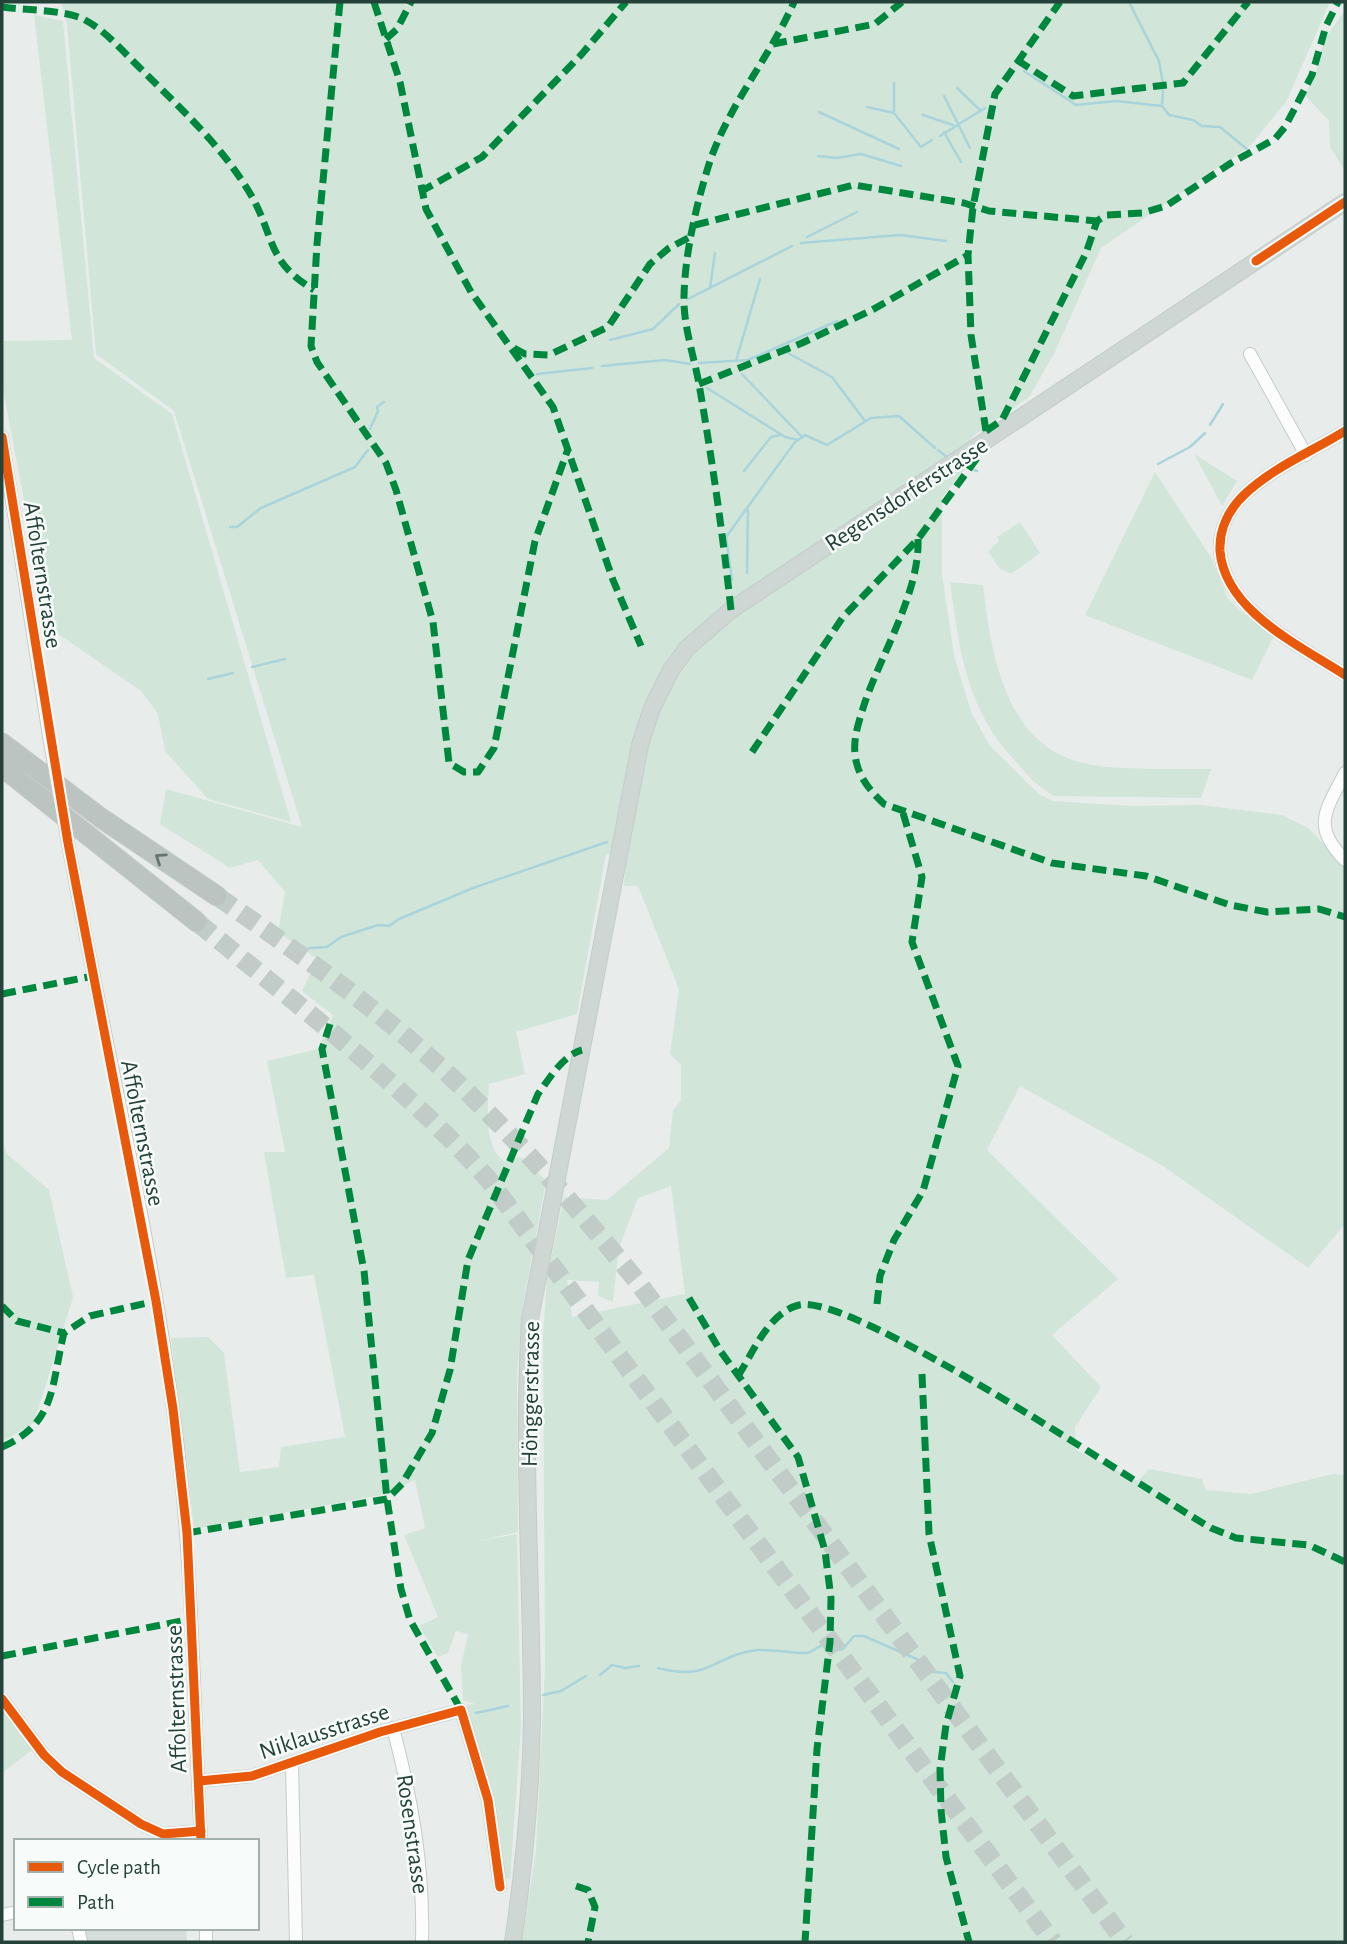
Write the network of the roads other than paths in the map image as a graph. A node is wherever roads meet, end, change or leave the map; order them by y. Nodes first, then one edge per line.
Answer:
1 (1345, 202) edge
2 (1345, 214) edge
3 (1311, 225) junction
4 (1250, 354) dead end
5 (1345, 431) edge
6 (2, 437) edge
7 (1306, 455) junction
8 (1345, 675) edge
9 (2, 743) edge
10 (2, 766) edge
11 (1345, 773) edge
12 (618, 852) joint
13 (1345, 860) edge
14 (216, 896) tunnel mouth
15 (197, 922) tunnel mouth
16 (2, 1699) edge
17 (393, 1728) junction
18 (292, 1763) junction
19 (199, 1781) junction
20 (201, 1836) edge
21 (500, 1888) dead end
22 (296, 1942) edge
23 (422, 1942) edge
24 (513, 1942) edge

1 - 3 main road, Regensdorferstrasse
2 - 3 main road, Regensdorferstrasse
3 - 12 main road, Regensdorferstrasse
4 - 7 street
5 - 7 street
6 - 19 street, Affolternstrasse, bridge
7 - 8 street
14 -> 9 highway
10 - 15 highway
11 - 13 street
12 - 24 main road, Hönggerstrasse
16 - 20 street
17 - 18 street, Niklausstrasse
17 - 21 street, Niklausstrasse
17 - 23 street, Rosenstrasse
18 - 19 street, Niklausstrasse
18 - 22 street
19 - 20 street, Affolternstrasse

